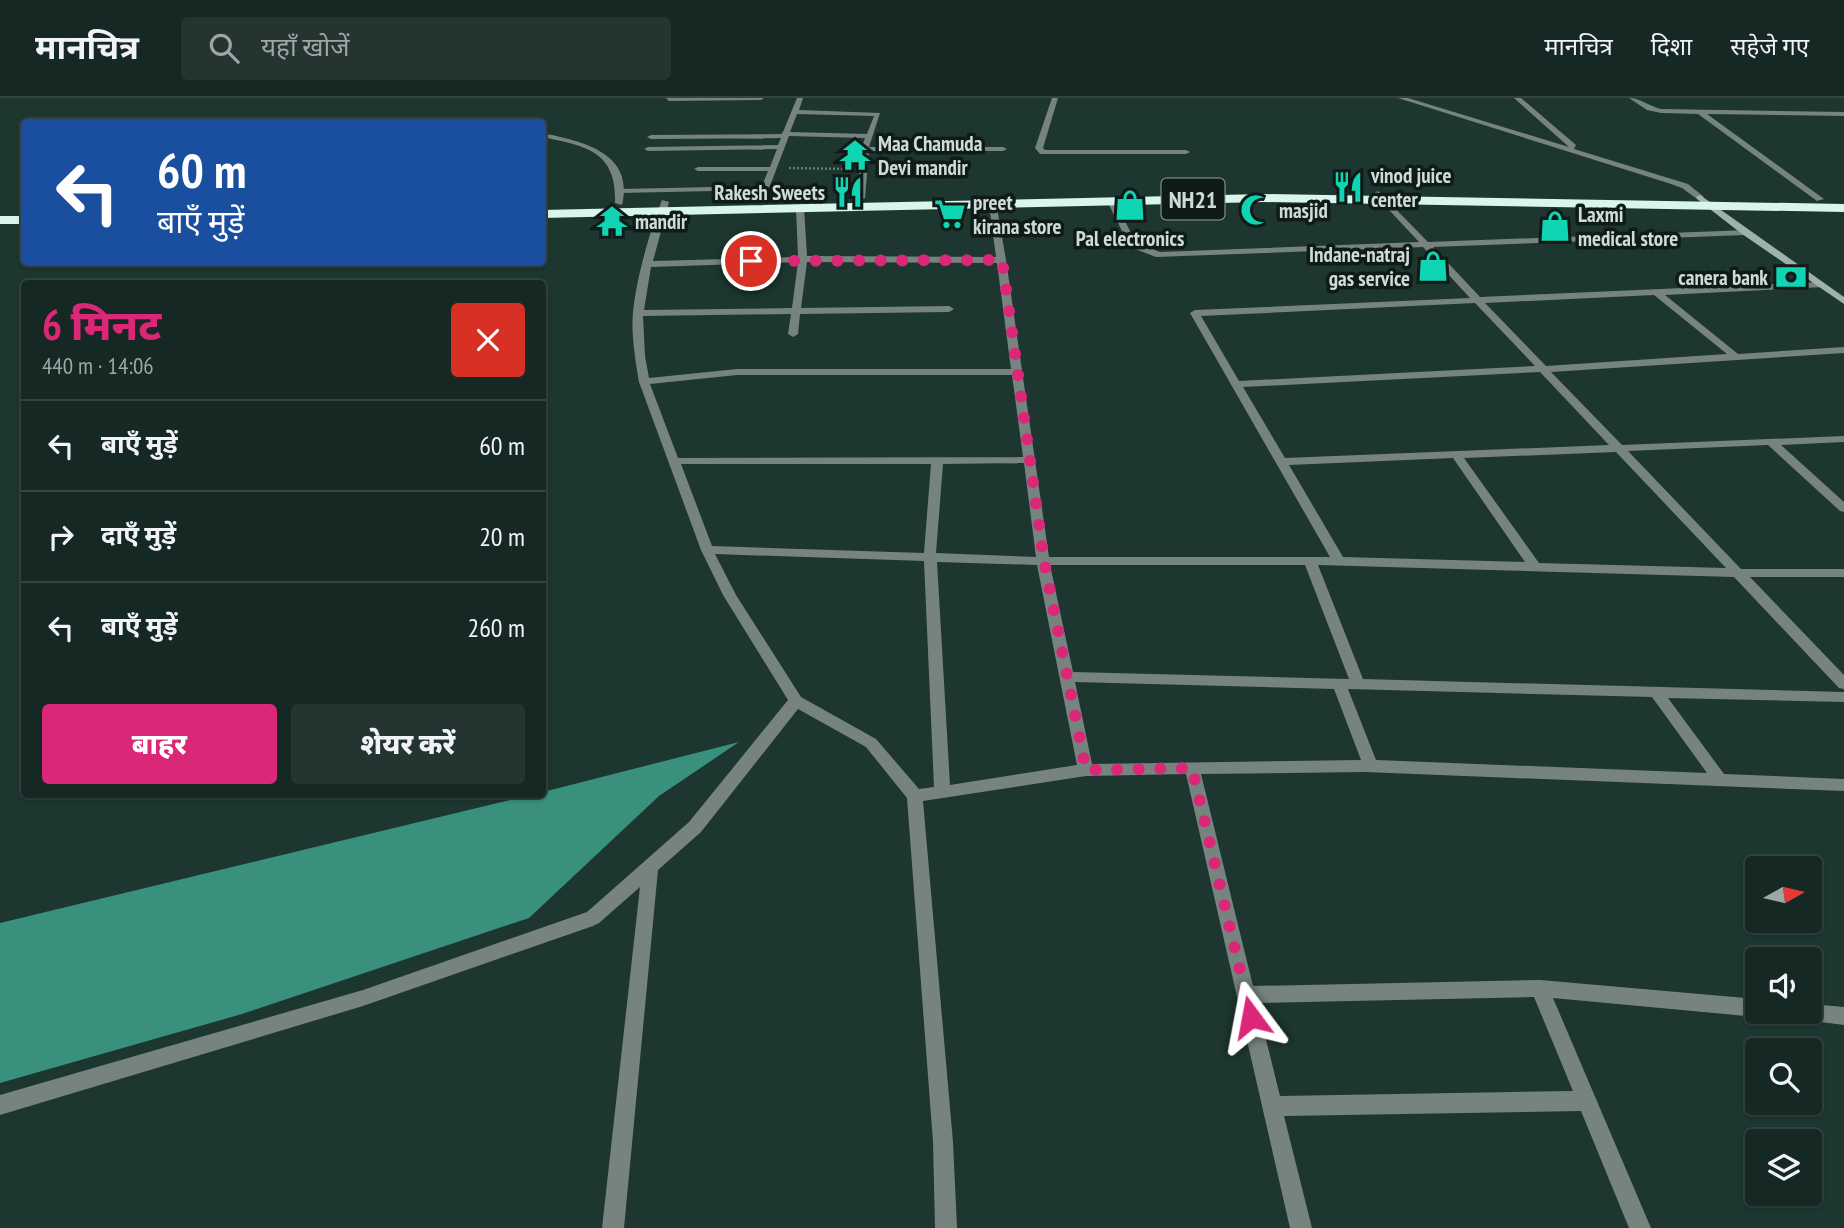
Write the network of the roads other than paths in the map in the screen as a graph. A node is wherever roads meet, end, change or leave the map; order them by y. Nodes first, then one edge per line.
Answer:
1 (761, 98) edge
2 (800, 98) edge
3 (1055, 98) edge
4 (1401, 98) edge
5 (1517, 98) edge
6 (1632, 98) edge
7 (669, 99) edge
8 (794, 111) junction
9 (1700, 112) junction
10 (1844, 114) edge
11 (784, 135) junction
12 (546, 136) edge
13 (869, 136) junction
14 (651, 137) dead end
15 (779, 148) junction
16 (648, 149) dead end
17 (865, 149) junction
18 (1003, 149) dead end
19 (1576, 150) junction
20 (1186, 152) dead end
21 (772, 168) junction
22 (698, 169) dead end
23 (765, 188) junction
24 (620, 197) junction
25 (1382, 197) junction
26 (1700, 197) junction
27 (861, 198) junction
28 (1820, 199) junction
29 (1844, 199) edge
30 (1111, 201) junction
31 (760, 202) junction
32 (546, 204) edge
33 (993, 204) junction
34 (664, 207) junction
35 (1711, 207) junction
36 (800, 208) junction
37 (1844, 208) edge
38 (0, 211) edge
39 (21, 211) edge
40 (546, 214) edge
41 (0, 220) edge
42 (21, 220) edge
43 (1745, 232) junction
44 (1425, 243) junction
45 (803, 259) junction
46 (1002, 260) junction
47 (646, 264) junction
48 (1821, 285) junction
49 (1657, 293) junction
50 (1478, 301) junction
51 (1844, 301) edge
52 (949, 309) dead end
53 (796, 311) junction
54 (636, 313) junction
55 (793, 334) dead end
56 (1844, 350) edge
57 (1736, 356) junction
58 (1544, 369) junction
59 (1017, 372) junction
60 (644, 382) junction
61 (1236, 384) junction
62 (1844, 439) edge
63 (1772, 443) junction
64 (1620, 449) junction
65 (1457, 455) junction
66 (1029, 460) junction
67 (674, 461) junction
68 (937, 462) junction
69 (1281, 462) junction
70 (1844, 508) edge
71 (707, 550) junction
72 (930, 556) junction
73 (1044, 561) junction
74 (1310, 561) junction
75 (1339, 561) junction
76 (1535, 566) junction
77 (1739, 573) junction
78 (1844, 573) edge
79 (1066, 677) junction
80 (1339, 684) junction
81 (1358, 684) junction
82 (1844, 684) edge
83 (1656, 692) junction
84 (1844, 697) edge
85 (796, 701) junction
86 (1371, 767) junction
87 (1192, 768) junction
88 (1086, 770) junction
89 (1719, 779) junction
90 (1844, 785) edge
91 (942, 790) junction
92 (915, 796) junction
93 (650, 867) junction
94 (1539, 988) junction
95 (1245, 995) junction
96 (1745, 1007) edge
97 (1822, 1014) edge
98 (1844, 1016) edge
99 (1587, 1101) junction
100 (0, 1105) edge
101 (1272, 1106) junction
102 (614, 1228) edge
103 (946, 1228) edge
104 (1301, 1228) edge
105 (1640, 1228) edge

1 - 7 street
2 - 8 street
3 - 20 street
4 - 19 street
5 - 19 street
6 - 9 street
8 - 11 street
8 - 13 street
9 - 10 street
9 - 28 street
11 - 13 street
11 - 14 street
11 - 15 street
12 - 24 street
13 - 17 street
15 - 16 street
15 - 21 street
17 - 18 street
17 - 27 street
19 - 26 street
21 - 22 street
21 - 23 street
23 - 24 street
23 - 31 street
24 - 32 highway, NH21
24 - 34 highway, NH21
25 - 26 highway, NH21
25 - 27 highway, NH21
25 - 30 highway, NH21
25 - 35 highway, NH21
25 - 44 street
26 - 28 highway, NH21
26 - 35 street
27 - 31 highway, NH21
28 - 29 highway, NH21
30 - 33 highway, NH21
30 - 44 street
31 - 34 highway, NH21
33 - 36 highway, NH21
33 - 46 street
34 - 36 highway, NH21
34 - 40 highway, NH21
34 - 47 street
35 - 37 highway, NH21
35 - 43 street
36 - 45 street
38 - 39 highway
41 - 42 highway
43 - 44 street
43 - 48 street
44 - 50 street
45 - 46 street
45 - 47 street
45 - 53 street
46 - 59 street
47 - 54 street
48 - 49 street
48 - 51 street
49 - 50 street
49 - 57 street
50 - 58 street
50 - 61 street
52 - 53 street
53 - 54 street
53 - 55 street
54 - 60 street
56 - 57 street
57 - 58 street
58 - 61 street
58 - 64 street
59 - 60 street
59 - 66 street
60 - 67 street
61 - 69 street
62 - 63 street
63 - 64 street
63 - 70 street
64 - 65 street
64 - 77 street
65 - 69 street
65 - 76 street
66 - 68 street
66 - 73 street
67 - 68 street
67 - 71 street
68 - 72 street
69 - 75 street
71 - 72 street
71 - 85 street
72 - 73 street
72 - 91 street
73 - 74 street
73 - 79 street
74 - 75 street
74 - 81 street
75 - 76 street
76 - 77 street
77 - 78 street
77 - 82 street
79 - 80 street
79 - 88 street
80 - 81 street
80 - 86 street
81 - 83 street
83 - 84 street
83 - 89 street
85 - 92 street
85 - 93 street
86 - 87 street
86 - 89 street
87 - 88 street
87 - 95 street
88 - 91 street
89 - 90 street
91 - 92 street
92 - 103 street
93 - 100 street
93 - 102 street
94 - 95 street
94 - 96 street
94 - 99 street
95 - 101 street
97 - 98 street
99 - 101 street
99 - 105 street
101 - 104 street

